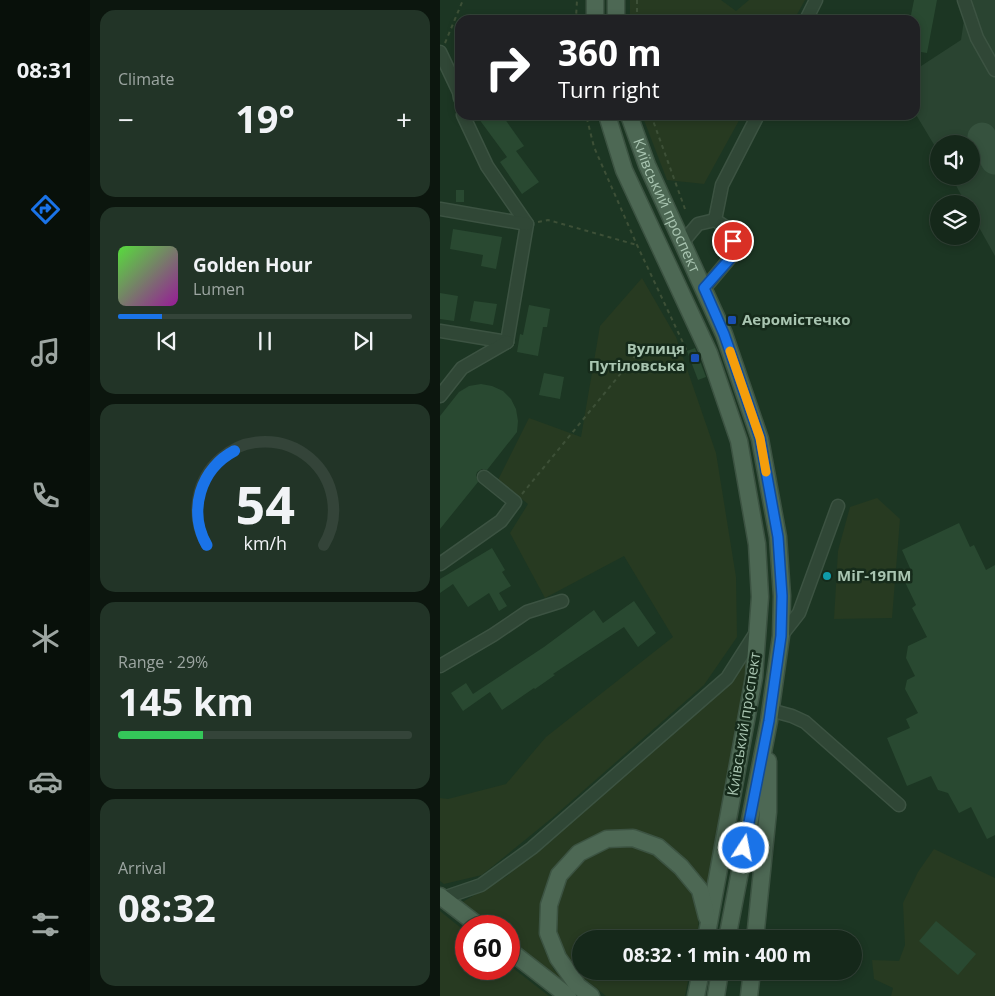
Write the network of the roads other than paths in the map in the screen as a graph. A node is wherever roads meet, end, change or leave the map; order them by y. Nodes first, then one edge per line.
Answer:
1 (595, 0) edge
2 (616, 0) edge
3 (816, 0) edge
4 (964, 0) edge
5 (595, 15) edge
6 (616, 15) edge
7 (808, 15) edge
8 (440, 52) edge
9 (995, 70) edge
10 (455, 84) edge
11 (465, 120) edge
12 (608, 120) edge
13 (630, 120) edge
14 (755, 120) edge
15 (440, 209) edge
16 (715, 220) junction
17 (527, 224) junction
18 (683, 242) junction
19 (665, 259) junction
20 (704, 288) junction
21 (683, 298) junction
22 (440, 331) edge
23 (507, 342) junction
24 (440, 396) edge
25 (484, 477) dead end
26 (838, 506) dead end
27 (440, 564) edge
28 (782, 596) junction
29 (760, 597) junction
30 (562, 601) dead end
31 (758, 629) junction
32 (781, 636) junction
33 (440, 666) edge
34 (769, 715) junction
35 (899, 805) dead end
36 (441, 897) edge
37 (465, 915) edge
38 (708, 930) edge
39 (708, 930) edge
40 (729, 930) edge
41 (756, 930) edge
42 (520, 958) edge
43 (572, 978) edge
44 (574, 980) edge
45 (699, 980) edge
46 (719, 980) edge
47 (751, 980) edge
48 (566, 994) edge
49 (591, 996) edge
50 (696, 996) edge
51 (716, 996) edge
52 (749, 996) edge

1 - 5 main road
2 - 6 main road
3 - 7 street
4 - 9 street
8 - 10 street
11 - 17 street
12 - 19 main road, Київський проспект
13 - 18 main road, Київський проспект
14 - 16 street
15 - 17 street
16 - 18 street
16 - 20 street
17 - 23 street
18 - 19 main road
18 - 20 main road, Київський проспект
19 - 21 main road, Київський проспект
20 - 21 main road
20 - 28 main road, Київський проспект
21 - 29 main road, Київський проспект
22 - 23 street
23 - 24 street
25 - 27 street
26 - 32 street
28 - 29 main road
28 - 32 main road, Київський проспект
29 - 31 main road, Київський проспект
30 - 33 street
31 - 32 main road
31 - 36 street
31 - 38 main road, Київський проспект
32 - 34 main road, Київський проспект
34 - 35 street
34 - 40 main road, Київський проспект
34 - 41 main road
36 - 37 main road
39 - 43 main road
42 - 48 main road
44 - 49 main road
45 - 50 main road
46 - 51 main road
47 - 52 main road

